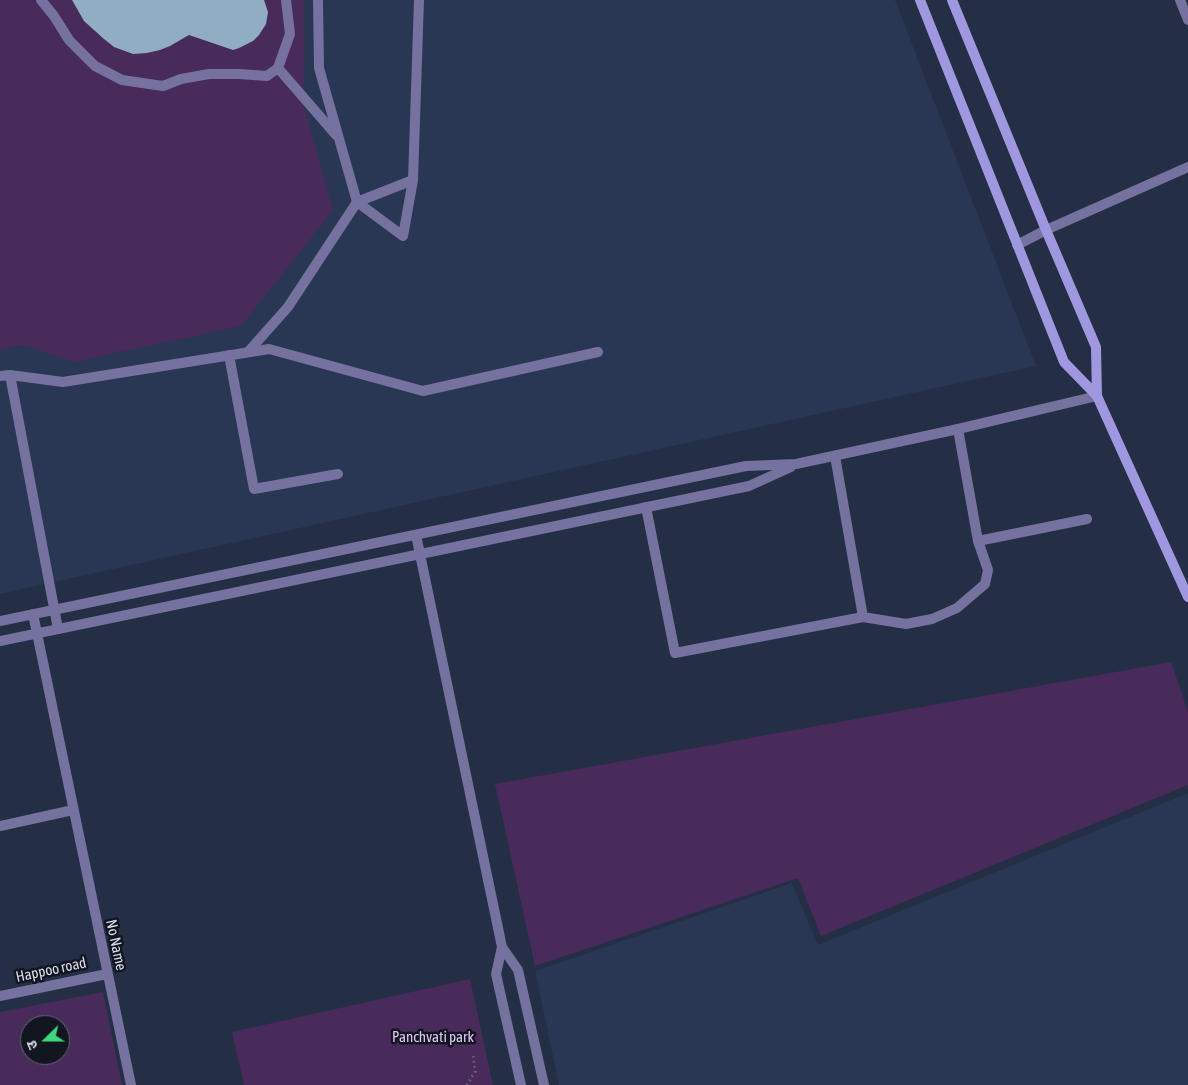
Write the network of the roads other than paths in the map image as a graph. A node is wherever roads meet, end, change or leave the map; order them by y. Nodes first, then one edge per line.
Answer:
1 (41, 0) edge
2 (286, 0) edge
3 (318, 0) edge
4 (420, 0) edge
5 (920, 0) edge
6 (952, 0) edge
7 (1180, 0) edge
8 (1188, 20) edge
9 (278, 68) junction
10 (339, 139) junction
11 (1188, 167) edge
12 (413, 180) junction
13 (357, 202) junction
14 (1046, 230) junction
15 (1017, 245) junction
16 (248, 352) junction
17 (598, 352) dead end
18 (229, 356) junction
19 (5, 375) edge
20 (1097, 396) junction
21 (958, 429) junction
22 (835, 456) junction
23 (796, 464) junction
24 (338, 474) dead end
25 (646, 507) junction
26 (1087, 519) dead end
27 (416, 535) junction
28 (978, 541) junction
29 (420, 554) junction
30 (1188, 597) edge
31 (55, 610) junction
32 (33, 614) junction
33 (863, 617) junction
34 (0, 621) edge
35 (58, 629) junction
36 (37, 633) junction
37 (0, 641) edge
38 (73, 810) junction
39 (0, 826) edge
40 (502, 947) junction
41 (107, 974) junction
42 (0, 996) edge
43 (131, 1085) edge
44 (521, 1085) edge
45 (544, 1085) edge

1 - 9 street
2 - 9 street
3 - 10 street
4 - 12 street
5 - 15 street
6 - 14 street
7 - 8 street
9 - 10 street
10 - 13 street
11 - 14 street
12 - 13 street
12 - 13 street
13 - 16 street
14 - 15 street
14 - 20 street
15 - 20 street
16 - 17 street
16 - 18 street
18 - 19 street
18 - 24 street
19 - 31 street
20 - 21 street
20 - 30 street
21 - 22 street
21 - 28 street
22 - 23 street
22 - 33 street
23 - 25 street
23 - 27 street
25 - 29 street
25 - 33 street
26 - 28 street
27 - 29 street
27 - 31 street
28 - 33 street
29 - 35 street
29 - 40 street
31 - 32 street
31 - 35 street
32 - 34 street
32 - 36 street, No Name
35 - 36 street
36 - 37 street
36 - 38 street, No Name
38 - 39 street
38 - 41 street, No Name
40 - 44 street
40 - 45 street
41 - 42 street, Happoo road
41 - 43 street, No Name

